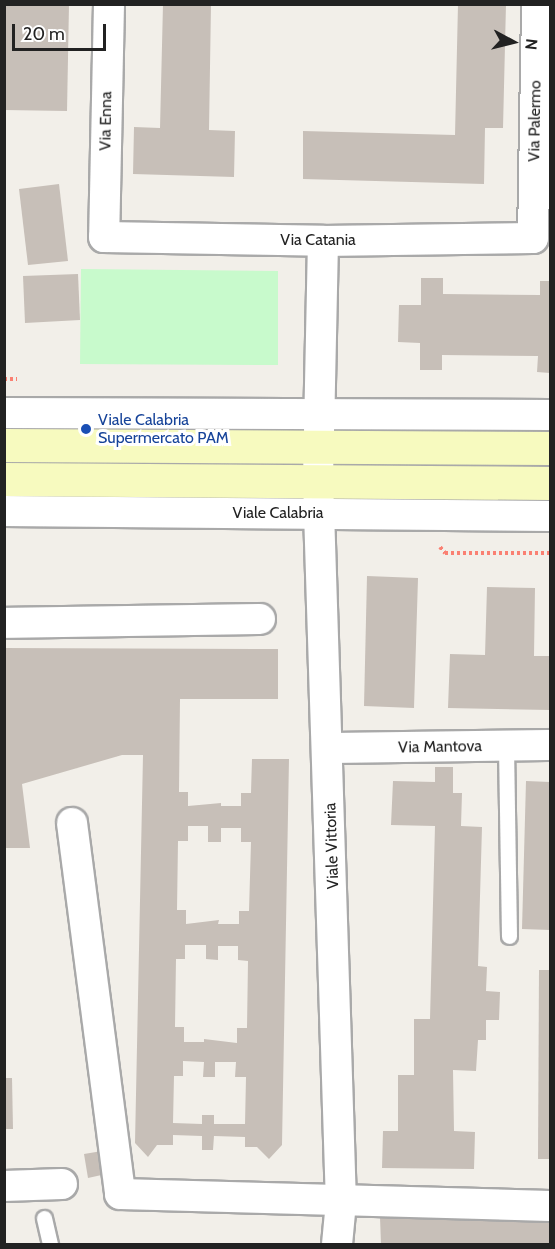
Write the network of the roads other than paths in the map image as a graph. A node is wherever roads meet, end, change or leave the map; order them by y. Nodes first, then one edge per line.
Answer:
1 (109, 4) edge
2 (537, 4) edge
3 (104, 237) joint
4 (533, 238) joint
5 (323, 241) junction
6 (4, 413) edge
7 (319, 415) junction
8 (550, 415) edge
9 (4, 445) edge
10 (319, 447) junction
11 (550, 448) edge
12 (4, 479) edge
13 (318, 480) junction
14 (550, 483) edge
15 (4, 511) edge
16 (320, 513) junction
17 (550, 516) edge
18 (260, 619) dead end
19 (4, 623) edge
20 (550, 745) edge
21 (506, 746) junction
22 (329, 748) junction
23 (72, 823) dead end
24 (509, 936) dead end
25 (62, 1184) dead end
26 (4, 1186) edge
27 (341, 1202) junction
28 (550, 1206) edge
29 (44, 1218) dead end
30 (50, 1245) edge
31 (337, 1245) edge

1 - 3 street, Via Enna
2 - 4 street, Via Palermo
3 - 5 street, Via Catania
4 - 5 street, Via Catania
5 - 7 street, Viale Vittoria
6 - 7 street
7 - 8 street
7 - 10 street, Viale Vittoria
9 - 10 main road
10 - 11 main road
10 - 13 street, Viale Vittoria
12 - 13 main road, Viale Calabria
13 - 14 main road, Viale Calabria
13 - 16 street, Viale Vittoria
15 - 16 street, Viale Calabria
16 - 17 street, Viale Calabria
16 - 22 street, Viale Vittoria
18 - 19 street
20 - 21 street, Via Mantova
21 - 22 street, Via Mantova
21 - 24 lane
22 - 27 street, Viale Vittoria
23 - 27 street
25 - 26 street
27 - 28 street
27 - 31 street, Viale Vittoria
29 - 30 lane

